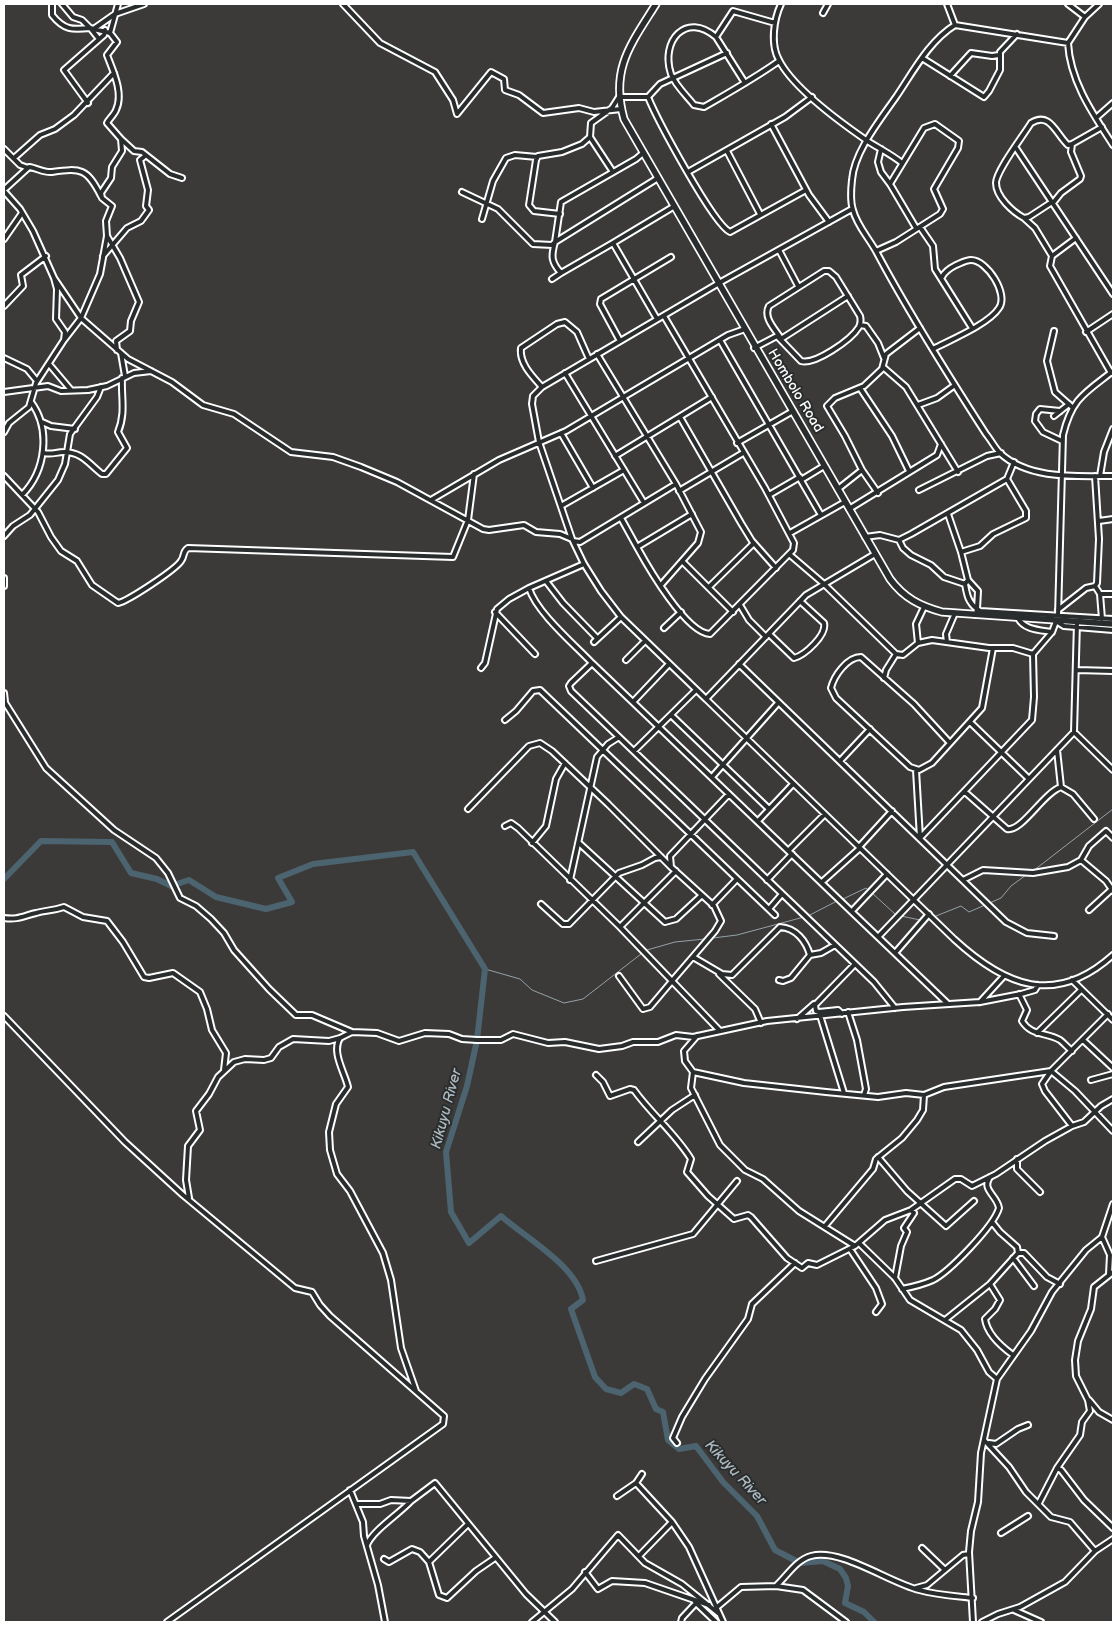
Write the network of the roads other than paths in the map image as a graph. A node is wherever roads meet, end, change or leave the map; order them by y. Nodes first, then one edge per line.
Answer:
1 (52, 4) edge
2 (62, 4) edge
3 (118, 4) edge
4 (144, 4) edge
5 (343, 4) edge
6 (656, 4) edge
7 (781, 4) edge
8 (828, 4) edge
9 (946, 4) edge
10 (1068, 4) edge
11 (1099, 4) edge
12 (823, 13) dead end
13 (115, 14) junction
14 (1085, 17) junction
15 (775, 20) junction
16 (955, 25) junction
17 (92, 29) junction
18 (104, 30) junction
19 (110, 33) junction
20 (1017, 34) junction
21 (716, 37) junction
22 (99, 39) junction
23 (1068, 43) junction
24 (727, 54) junction
25 (999, 55) junction
26 (922, 58) junction
27 (779, 61) junction
28 (114, 73) junction
29 (950, 76) junction
30 (672, 77) junction
31 (745, 83) junction
32 (619, 97) junction
33 (648, 97) junction
34 (812, 97) junction
35 (88, 103) junction
36 (1113, 103) edge
37 (621, 109) junction
38 (608, 111) junction
39 (1096, 118) junction
40 (771, 124) junction
41 (1102, 127) junction
42 (590, 137) junction
43 (121, 139) junction
44 (867, 140) junction
45 (1072, 144) junction
46 (1113, 145) edge
47 (1016, 148) junction
48 (4, 149) edge
49 (881, 149) junction
50 (727, 151) junction
51 (643, 153) junction
52 (145, 156) junction
53 (537, 157) junction
54 (14, 158) junction
55 (902, 163) junction
56 (28, 168) junction
57 (613, 172) junction
58 (688, 172) junction
59 (182, 178) dead end
60 (658, 178) junction
61 (4, 183) edge
62 (890, 184) junction
63 (5, 190) edge
64 (806, 190) junction
65 (462, 192) dead end
66 (101, 196) junction
67 (486, 202) junction
68 (1052, 202) junction
69 (673, 206) junction
70 (852, 209) junction
71 (22, 213) junction
72 (560, 214) junction
73 (760, 214) junction
74 (1024, 218) junction
75 (482, 219) dead end
76 (828, 222) junction
77 (918, 228) junction
78 (107, 236) junction
79 (1076, 238) junction
80 (4, 240) edge
81 (555, 242) junction
82 (613, 243) junction
83 (113, 246) junction
84 (779, 250) junction
85 (876, 251) junction
86 (46, 256) junction
87 (102, 256) junction
88 (1052, 256) junction
89 (671, 257) dead end
90 (561, 273) junction
91 (942, 277) junction
92 (54, 278) junction
93 (634, 278) junction
94 (552, 279) dead end
95 (719, 283) junction
96 (798, 286) junction
97 (1113, 294) edge
98 (848, 296) junction
99 (4, 306) edge
100 (1113, 314) edge
101 (664, 316) junction
102 (81, 318) junction
103 (657, 319) junction
104 (860, 325) junction
105 (920, 328) junction
106 (972, 328) junction
107 (745, 330) junction
108 (1054, 331) dead end
109 (1086, 332) junction
110 (780, 338) junction
111 (64, 340) junction
112 (720, 340) junction
113 (620, 341) junction
114 (754, 348) junction
115 (933, 349) junction
116 (119, 352) junction
117 (597, 354) junction
118 (4, 358) edge
119 (688, 358) junction
120 (884, 358) junction
121 (589, 359) junction
122 (49, 364) junction
123 (883, 367) junction
124 (151, 371) junction
125 (1112, 372) edge
126 (565, 373) junction
127 (124, 377) junction
128 (37, 381) junction
129 (955, 385) junction
130 (101, 387) junction
131 (542, 387) junction
132 (860, 388) junction
133 (33, 389) junction
134 (71, 390) junction
135 (4, 392) edge
136 (712, 397) junction
137 (623, 398) junction
138 (31, 402) junction
139 (918, 405) junction
140 (1070, 405) junction
141 (1060, 410) junction
142 (793, 411) junction
143 (592, 416) junction
144 (1054, 416) dead end
145 (680, 417) junction
146 (42, 422) junction
147 (769, 423) junction
148 (75, 428) junction
149 (1113, 429) edge
150 (4, 432) edge
151 (561, 433) junction
152 (647, 437) junction
153 (1062, 441) junction
154 (538, 442) junction
155 (737, 443) junction
156 (940, 444) junction
157 (66, 452) junction
158 (44, 453) junction
159 (743, 453) junction
160 (1001, 453) junction
161 (615, 456) junction
162 (1014, 462) junction
163 (824, 466) junction
164 (624, 470) junction
165 (862, 470) junction
166 (909, 471) junction
167 (712, 472) junction
168 (958, 472) junction
169 (474, 474) junction
170 (1061, 475) junction
171 (4, 476) edge
172 (1097, 476) junction
173 (1113, 476) edge
174 (801, 478) junction
175 (1007, 479) junction
176 (6, 481) edge
177 (676, 484) junction
178 (593, 488) junction
179 (838, 488) junction
180 (919, 490) dead end
181 (679, 491) junction
182 (878, 493) junction
183 (22, 495) junction
184 (769, 495) junction
185 (431, 500) junction
186 (845, 502) junction
187 (644, 503) junction
188 (561, 506) junction
189 (35, 508) junction
190 (849, 508) junction
191 (692, 514) junction
192 (948, 514) junction
193 (821, 515) junction
194 (621, 518) junction
195 (1113, 519) edge
196 (468, 520) junction
197 (1098, 521) junction
198 (790, 533) junction
199 (4, 536) edge
200 (865, 537) junction
201 (573, 540) junction
202 (899, 540) junction
203 (754, 542) junction
204 (637, 547) junction
205 (961, 552) junction
206 (789, 554) junction
207 (875, 554) junction
208 (682, 560) junction
209 (584, 564) junction
210 (776, 568) junction
211 (4, 578) edge
212 (968, 580) junction
213 (546, 581) junction
214 (824, 584) junction
215 (964, 584) junction
216 (661, 585) junction
217 (4, 586) edge
218 (1095, 586) junction
219 (709, 587) junction
220 (529, 588) junction
221 (1100, 594) junction
222 (1113, 594) edge
223 (800, 601) junction
224 (924, 607) junction
225 (737, 609) junction
226 (1058, 610) junction
227 (495, 612) junction
228 (681, 612) junction
229 (977, 612) junction
230 (955, 613) junction
231 (621, 617) junction
232 (1018, 618) junction
233 (1057, 619) junction
234 (1113, 619) edge
235 (1102, 624) junction
236 (1113, 624) edge
237 (1077, 625) junction
238 (664, 628) dead end
239 (1113, 630) edge
240 (1052, 632) junction
241 (946, 634) junction
242 (768, 636) junction
243 (645, 641) junction
244 (938, 641) junction
245 (947, 642) junction
246 (918, 643) junction
247 (993, 648) junction
248 (535, 654) dead end
249 (896, 654) junction
250 (1033, 654) junction
251 (626, 660) dead end
252 (592, 664) junction
253 (669, 664) junction
254 (739, 664) junction
255 (481, 668) dead end
256 (1077, 670) junction
257 (1113, 671) edge
258 (884, 678) junction
259 (696, 690) junction
260 (4, 693) edge
261 (706, 699) junction
262 (4, 701) edge
263 (633, 702) junction
264 (778, 704) junction
265 (671, 715) junction
266 (504, 720) dead end
267 (970, 722) junction
268 (658, 727) junction
269 (870, 729) junction
270 (1074, 732) junction
271 (620, 737) junction
272 (746, 739) junction
273 (950, 743) junction
274 (603, 749) junction
275 (1058, 750) junction
276 (634, 752) junction
277 (1002, 753) junction
278 (840, 761) junction
279 (565, 763) junction
280 (723, 765) junction
281 (916, 770) junction
282 (1113, 770) edge
283 (712, 777) junction
284 (1029, 779) junction
285 (793, 784) junction
286 (589, 786) junction
287 (1061, 787) junction
288 (965, 792) junction
289 (730, 794) junction
290 (468, 809) dead end
291 (769, 809) junction
292 (892, 811) junction
293 (824, 815) junction
294 (991, 817) junction
295 (704, 819) junction
296 (1094, 819) dead end
297 (758, 820) junction
298 (505, 826) dead end
299 (690, 833) junction
300 (920, 838) junction
301 (1113, 838) edge
302 (532, 843) junction
303 (579, 843) junction
304 (859, 847) junction
305 (791, 852) junction
306 (661, 857) junction
307 (1081, 860) junction
308 (947, 864) junction
309 (671, 867) junction
310 (676, 872) junction
311 (887, 874) junction
312 (616, 876) junction
313 (738, 878) junction
314 (570, 880) junction
315 (767, 880) junction
316 (963, 880) junction
317 (822, 882) junction
318 (1112, 890) edge
319 (782, 894) junction
320 (702, 895) junction
321 (913, 899) junction
322 (591, 901) junction
323 (644, 903) junction
324 (541, 904) dead end
325 (712, 904) junction
326 (769, 909) junction
327 (852, 910) junction
328 (1089, 910) dead end
329 (929, 914) junction
330 (775, 915) dead end
331 (4, 918) edge
332 (620, 926) junction
333 (879, 936) junction
334 (1054, 936) dead end
335 (834, 945) junction
336 (894, 953) junction
337 (810, 955) junction
338 (1113, 955) edge
339 (693, 957) junction
340 (854, 964) junction
341 (716, 970) junction
342 (619, 976) dead end
343 (1003, 976) junction
344 (778, 980) dead end
345 (1072, 980) junction
346 (672, 981) junction
347 (1038, 985) junction
348 (1081, 990) junction
349 (1019, 994) junction
350 (816, 1002) junction
351 (980, 1002) junction
352 (947, 1003) junction
353 (896, 1008) junction
354 (848, 1012) junction
355 (820, 1014) junction
356 (1108, 1014) junction
357 (4, 1016) edge
358 (797, 1019) junction
359 (1113, 1020) edge
360 (761, 1023) junction
361 (1045, 1026) junction
362 (720, 1030) junction
363 (352, 1032) junction
364 (1037, 1033) junction
365 (696, 1036) junction
366 (1050, 1037) junction
367 (340, 1038) junction
368 (1083, 1040) junction
369 (1072, 1051) junction
370 (1113, 1068) edge
371 (224, 1070) junction
372 (1051, 1071) junction
373 (692, 1072) junction
374 (1113, 1074) edge
375 (596, 1075) dead end
376 (1091, 1080) dead end
377 (844, 1093) junction
378 (695, 1095) junction
379 (864, 1095) junction
380 (924, 1095) junction
381 (1113, 1099) edge
382 (1094, 1113) junction
383 (660, 1120) junction
384 (1072, 1126) junction
385 (1113, 1131) edge
386 (638, 1142) dead end
387 (878, 1157) junction
388 (1017, 1159) junction
389 (990, 1176) junction
390 (737, 1181) dead end
391 (1040, 1192) dead end
392 (189, 1198) junction
393 (974, 1201) dead end
394 (922, 1203) junction
395 (1113, 1204) edge
396 (718, 1206) junction
397 (912, 1210) junction
398 (992, 1222) junction
399 (825, 1226) junction
400 (1102, 1237) junction
401 (859, 1243) junction
402 (854, 1246) junction
403 (1017, 1247) junction
404 (850, 1249) junction
405 (1018, 1253) junction
406 (1024, 1253) junction
407 (1014, 1258) junction
408 (596, 1262) dead end
409 (795, 1263) junction
410 (1111, 1273) edge
411 (895, 1278) junction
412 (990, 1284) junction
413 (1060, 1284) junction
414 (1034, 1286) dead end
415 (902, 1290) junction
416 (876, 1312) dead end
417 (945, 1320) junction
418 (1013, 1356) junction
419 (996, 1379) junction
420 (416, 1391) junction
421 (1088, 1400) junction
422 (1113, 1420) edge
423 (1028, 1424) dead end
424 (984, 1440) junction
425 (989, 1443) junction
426 (678, 1444) dead end
427 (1057, 1468) junction
428 (642, 1474) dead end
429 (636, 1483) junction
430 (350, 1490) junction
431 (617, 1496) dead end
432 (411, 1501) junction
433 (1038, 1503) junction
434 (357, 1504) junction
435 (1028, 1516) dead end
436 (672, 1522) junction
437 (468, 1524) junction
438 (1113, 1528) edge
439 (1001, 1533) dead end
440 (1113, 1539) edge
441 (367, 1545) junction
442 (922, 1548) dead end
443 (1095, 1551) junction
444 (970, 1554) junction
445 (639, 1556) junction
446 (495, 1558) junction
447 (384, 1559) dead end
448 (430, 1562) junction
449 (945, 1570) junction
450 (585, 1572) junction
451 (776, 1586) junction
452 (914, 1589) junction
453 (973, 1598) junction
454 (692, 1599) junction
455 (696, 1603) junction
456 (710, 1605) junction
457 (716, 1608) junction
458 (1014, 1610) junction
459 (546, 1611) junction
460 (718, 1613) junction
461 (1027, 1616) junction
462 (166, 1622) edge
463 (385, 1622) edge
464 (532, 1622) edge
465 (555, 1622) edge
466 (682, 1622) edge
467 (716, 1622) edge
468 (722, 1622) edge
469 (846, 1622) edge
470 (973, 1622) edge
471 (982, 1622) edge
472 (1028, 1622) edge
473 (1041, 1622) edge

1 - 17 street
2 - 17 street
3 - 13 street
4 - 13 street
5 - 38 street
6 - 32 street, Hombolo Road
7 - 15 street
8 - 12 street
9 - 16 street
10 - 14 street
11 - 14 street
13 - 17 street
13 - 19 street
14 - 23 street
15 - 21 street
15 - 27 street
16 - 20 street
16 - 26 street
17 - 18 street
17 - 22 street
18 - 19 street
18 - 22 street
19 - 28 street
20 - 23 street
20 - 25 street
21 - 24 street
21 - 30 street
22 - 35 street
23 - 39 street
24 - 30 street
24 - 31 street
25 - 29 street
25 - 29 street
26 - 29 street
26 - 44 street
27 - 31 street
27 - 34 street
28 - 35 street
28 - 43 street
30 - 31 street
30 - 33 street
32 - 33 street
32 - 37 street, Hombolo Road
32 - 38 street
33 - 58 street
34 - 40 street
34 - 44 street
35 - 54 street
36 - 39 street
37 - 38 street
37 - 51 street, Hombolo Road
38 - 42 street
39 - 41 street
40 - 50 street
40 - 64 street
41 - 45 street
41 - 46 street
42 - 53 street
42 - 57 street
43 - 52 street
43 - 66 street
44 - 49 street
44 - 70 street
45 - 47 street
45 - 68 street
47 - 68 street
47 - 74 street
48 - 54 street
49 - 55 street
49 - 62 street
50 - 58 street
50 - 73 street
51 - 57 street
51 - 60 street, Hombolo Road
52 - 59 street
52 - 83 street
53 - 67 street
53 - 72 street
54 - 56 street
55 - 62 street
55 - 77 street
56 - 63 street
56 - 66 street
57 - 72 street
58 - 73 street
60 - 69 street, Hombolo Road
60 - 81 street
61 - 63 street
62 - 77 street
63 - 71 street
64 - 73 street
64 - 76 street
65 - 67 street
66 - 78 street
67 - 75 street
67 - 81 street
68 - 74 street
68 - 79 street
69 - 82 street
69 - 95 street, Hombolo Road
70 - 76 street
70 - 85 street
71 - 80 street
71 - 86 street
72 - 81 street
74 - 88 street
76 - 84 street
77 - 85 street
77 - 91 street
78 - 83 street
78 - 87 street
79 - 88 street
79 - 97 street
81 - 90 street
82 - 90 street
82 - 93 street
83 - 87 street
83 - 116 street
84 - 95 street
84 - 96 street
85 - 105 street
86 - 92 street
86 - 99 street
87 - 102 street
88 - 109 street
89 - 93 street
90 - 94 street
91 - 106 street
91 - 106 street
92 - 102 street
92 - 111 street
93 - 103 street
93 - 113 street
95 - 101 street
95 - 107 street, Hombolo Road
96 - 98 street
96 - 110 street
98 - 104 street
98 - 110 street
100 - 109 street
101 - 103 street
101 - 119 street
102 - 111 street
102 - 116 street
103 - 113 street
104 - 110 street
104 - 120 street
105 - 115 street
105 - 120 street
106 - 115 street
107 - 112 street
107 - 114 street, Hombolo Road
108 - 140 street
109 - 125 street
110 - 114 street
111 - 122 street
112 - 119 street
112 - 147 street
113 - 117 street
114 - 142 street, Hombolo Road
115 - 129 street
116 - 124 street
116 - 127 street
117 - 121 street
117 - 137 street
118 - 128 street
119 - 136 street
119 - 137 street
120 - 123 street
121 - 126 street
121 - 131 street
122 - 128 street
122 - 134 street
123 - 132 street
123 - 139 street
124 - 127 street
124 - 185 street
125 - 140 street
126 - 131 street
126 - 143 street
127 - 130 street
127 - 157 street
128 - 133 street
129 - 139 street
129 - 160 street
130 - 134 street
130 - 148 street
131 - 154 street
132 - 165 street
132 - 166 street
133 - 134 street
133 - 135 street
133 - 138 street
136 - 145 street
136 - 155 street
137 - 143 street
137 - 152 street
138 - 146 street
138 - 150 street
139 - 156 street
140 - 141 street
140 - 153 street
141 - 144 street
141 - 153 street
142 - 147 street
142 - 163 street, Hombolo Road
143 - 151 street
143 - 161 street
145 - 152 street
145 - 167 street
146 - 148 street
146 - 158 street
147 - 155 street
147 - 174 street
148 - 157 street
149 - 172 street
151 - 154 street
151 - 178 street
152 - 161 street
152 - 177 street
153 - 170 street
154 - 169 street
154 - 188 street
155 - 159 street
156 - 166 street
156 - 168 street
157 - 158 street
157 - 189 street
158 - 183 street
159 - 167 street
159 - 184 street
160 - 162 street
160 - 168 street
161 - 164 street
162 - 170 street
162 - 175 street
163 - 174 street
163 - 179 street, Hombolo Road
164 - 178 street
164 - 187 street
165 - 179 street
165 - 182 street
166 - 182 street
167 - 181 street
167 - 203 street
168 - 180 street
169 - 185 street
169 - 196 street
170 - 172 street
170 - 226 street
171 - 176 street
172 - 173 street
172 - 197 street
174 - 184 street
174 - 193 street
175 - 192 street
175 - 205 street
176 - 183 street
177 - 181 street
177 - 187 street
178 - 188 street
179 - 186 street, Hombolo Road
181 - 191 street
182 - 190 street
183 - 189 street
184 - 198 street
185 - 196 street
186 - 190 street, Hombolo Road
186 - 193 street
187 - 194 street
188 - 201 street
189 - 196 street
189 - 199 street
190 - 200 street, Hombolo Road
191 - 204 street
191 - 208 street
192 - 202 street
192 - 205 street
193 - 198 street
194 - 201 street
194 - 204 street
195 - 197 street
196 - 201 street
197 - 218 street
198 - 206 street
200 - 202 street
200 - 207 street, Hombolo Road
201 - 209 street
202 - 215 street
203 - 210 street
203 - 219 street
204 - 216 street
205 - 212 street
206 - 210 street
206 - 214 street
207 - 214 street
207 - 224 street, Hombolo Road
208 - 216 street
208 - 219 street
209 - 213 street
209 - 231 street
210 - 225 street
211 - 217 street
212 - 215 street
212 - 229 street
213 - 220 street
213 - 231 street
214 - 223 street
214 - 249 street
215 - 229 street
216 - 228 street
218 - 221 street
218 - 226 street
219 - 225 street
220 - 227 street
220 - 252 street
221 - 222 street
221 - 235 street
223 - 242 street
223 - 242 street
224 - 230 street, Hombolo Road
224 - 246 street
225 - 228 street
225 - 242 street
226 - 233 street
227 - 248 street
227 - 255 street
228 - 238 street
229 - 230 street, Hombolo Road
229 - 232 street, Hombolo Road
229 - 233 street
230 - 241 street
231 - 243 street
232 - 233 street, Hombolo Road
232 - 240 street
233 - 235 street
233 - 237 street, Hombolo Road
233 - 240 street
234 - 235 street
235 - 236 street, Hombolo Road
235 - 237 street, Hombolo Road
235 - 239 street
237 - 256 street
240 - 250 street
241 - 244 street
241 - 245 street
242 - 254 street
243 - 251 street
243 - 253 street
244 - 245 street
244 - 246 street
245 - 247 street
246 - 249 street
247 - 250 street
247 - 267 street
249 - 258 street
250 - 277 street
252 - 263 street
252 - 271 street
253 - 259 street
253 - 263 street
254 - 261 street
254 - 264 street
256 - 257 street
256 - 270 street
258 - 269 street
258 - 273 street
259 - 261 street
259 - 265 street
260 - 262 street
261 - 272 street
262 - 363 street
263 - 268 street
264 - 272 street
264 - 278 street
265 - 268 street
265 - 280 street
266 - 274 street
267 - 273 street
267 - 277 street
268 - 276 street
268 - 283 street
269 - 278 street
269 - 281 street
270 - 275 street
270 - 282 street
271 - 274 street
271 - 276 street
272 - 280 street
272 - 285 street
273 - 281 street
274 - 286 street
274 - 299 street
275 - 284 street
275 - 287 street
276 - 295 street
277 - 284 street
277 - 288 street
278 - 292 street
279 - 286 street
279 - 290 street
279 - 302 street
280 - 283 street
280 - 291 street
281 - 300 street
283 - 289 street
284 - 294 street
285 - 291 street
285 - 293 street
286 - 303 street
286 - 306 street
287 - 294 street
287 - 296 street
288 - 294 street
288 - 300 street
289 - 295 street
289 - 297 street
291 - 297 street
292 - 300 street
292 - 304 street
293 - 304 street
293 - 305 street
294 - 308 street
295 - 299 street
295 - 315 street
297 - 305 street
298 - 302 street
299 - 309 street
299 - 313 street
300 - 308 street
301 - 307 street
302 - 314 street
303 - 312 street
303 - 314 street
304 - 311 street
304 - 317 street
305 - 315 street
305 - 317 street
306 - 309 street
306 - 312 street
307 - 316 street
307 - 318 street
308 - 316 street
308 - 321 street
309 - 310 street
310 - 320 street
310 - 323 street
311 - 321 street
311 - 327 street
312 - 322 street
312 - 323 street
313 - 325 street
313 - 326 street
314 - 322 street
315 - 319 street
316 - 334 street
317 - 327 street
318 - 328 street
319 - 326 street
319 - 335 street
320 - 323 street
320 - 325 street
321 - 329 street
321 - 333 street
322 - 324 street
322 - 332 street
323 - 332 street
325 - 339 street
326 - 330 street
327 - 333 street
329 - 336 street
329 - 343 street
331 - 371 street
332 - 346 street
333 - 336 street
335 - 337 street
335 - 340 street
336 - 352 street
337 - 341 street
337 - 344 street
338 - 345 street
339 - 341 street
339 - 346 street
340 - 350 street
340 - 353 street
341 - 360 street
342 - 346 street
343 - 347 street
343 - 351 street
345 - 347 street
345 - 348 street
346 - 362 street
347 - 349 street
348 - 356 street
348 - 361 street
349 - 351 street
349 - 364 street
350 - 355 street
350 - 358 street
351 - 352 street
352 - 353 street
353 - 354 street
354 - 355 street
354 - 379 street
355 - 358 street
355 - 377 street
356 - 359 street
356 - 368 street
357 - 392 street
358 - 360 street
360 - 362 street
361 - 364 street
361 - 366 street
362 - 365 street
363 - 365 street
363 - 367 street
364 - 366 street
365 - 373 street
366 - 369 street
367 - 371 street
367 - 420 street
368 - 369 street
368 - 370 street
369 - 372 street
371 - 392 street
372 - 380 street
372 - 382 street
372 - 384 street
373 - 377 street
373 - 378 street
374 - 376 street
375 - 383 street
377 - 379 street
378 - 383 street
378 - 399 street
379 - 380 street
380 - 387 street
381 - 382 street
382 - 384 street
382 - 385 street
383 - 386 street
383 - 396 street
384 - 388 street
387 - 394 street
387 - 399 street
388 - 389 street
388 - 391 street
389 - 394 street
389 - 398 street
390 - 396 street
392 - 420 street
393 - 394 street
394 - 397 street
395 - 400 street
396 - 408 street
396 - 409 street
397 - 401 street
397 - 411 street
398 - 403 street
398 - 415 street
399 - 402 street
400 - 410 street
400 - 413 street
401 - 402 street
401 - 411 street
402 - 404 street
403 - 405 street
403 - 406 street
404 - 409 street
404 - 416 street
405 - 406 street
405 - 407 street
406 - 413 street
407 - 412 street
407 - 414 street
409 - 426 street
410 - 421 street
411 - 415 street
412 - 417 street
412 - 418 street
413 - 418 street
415 - 417 street
417 - 419 street
418 - 419 street
419 - 424 street
420 - 430 street
421 - 422 street
421 - 427 street
423 - 425 street
424 - 425 street
424 - 444 street
425 - 433 street
427 - 433 street
427 - 438 street
428 - 429 street
429 - 431 street
429 - 436 street
430 - 434 street
430 - 462 street
432 - 434 street
432 - 437 street
432 - 441 street
433 - 443 street
434 - 441 street
435 - 439 street
436 - 445 street
436 - 457 street
437 - 446 street
437 - 448 street
440 - 443 street
441 - 463 street
442 - 449 street
443 - 458 street
444 - 449 street
444 - 453 street
445 - 450 street
445 - 456 street
446 - 448 street
446 - 459 street
447 - 448 street
449 - 452 street
450 - 454 street
450 - 459 street
451 - 452 street
451 - 457 street
451 - 469 street
452 - 453 street
453 - 470 street
454 - 455 street
454 - 456 street
455 - 466 street
455 - 467 street
456 - 460 street
457 - 460 street
458 - 461 street
458 - 471 street
459 - 464 street
459 - 465 street
460 - 468 street
461 - 472 street
461 - 473 street

